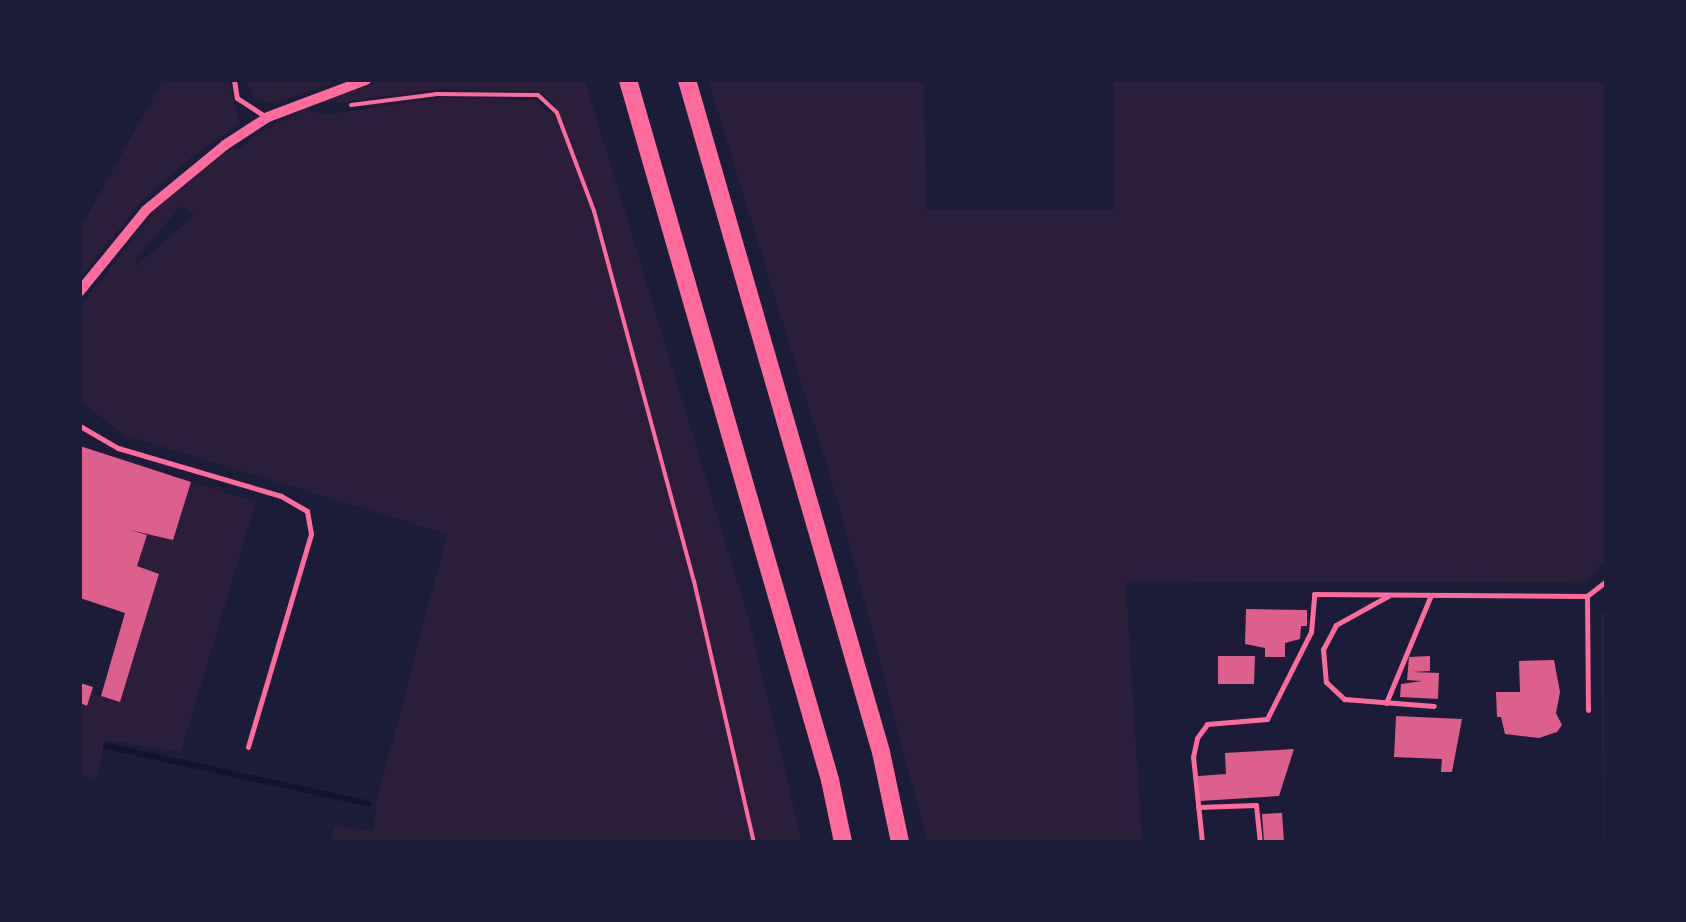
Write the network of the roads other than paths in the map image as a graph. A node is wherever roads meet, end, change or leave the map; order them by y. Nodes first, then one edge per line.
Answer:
1 (234, 80) edge
2 (366, 80) edge
3 (628, 80) edge
4 (686, 80) edge
5 (268, 117) junction
6 (80, 291) edge
7 (80, 426) edge
8 (1606, 581) edge
9 (1391, 594) junction
10 (1431, 595) junction
11 (1587, 596) junction
12 (1386, 704) junction
13 (1434, 706) dead end
14 (1588, 710) dead end
15 (248, 746) dead end
16 (1198, 807) junction
17 (844, 842) edge
18 (900, 842) edge
19 (1202, 842) edge
20 (1260, 842) edge

1 - 5 lane
2 - 5 street
3 - 17 highway
4 - 18 highway
5 - 6 street
7 - 15 lane
8 - 11 lane
9 - 10 lane
9 - 12 lane
9 - 16 lane
10 - 11 lane
10 - 12 lane
11 - 14 lane
12 - 13 lane
16 - 19 lane
16 - 20 lane

